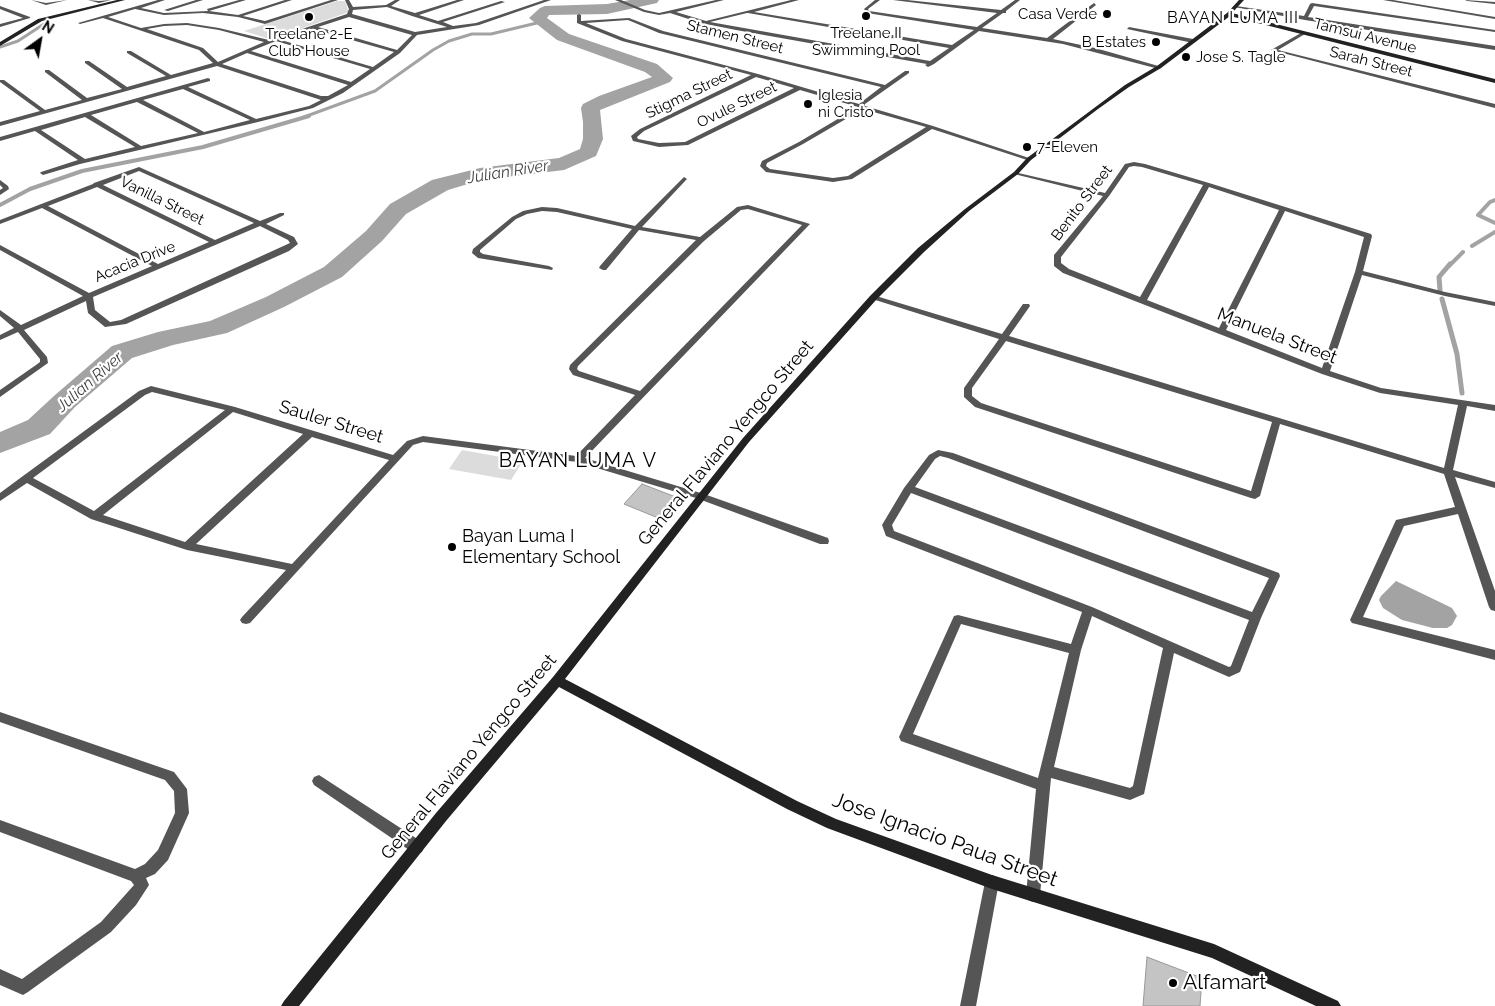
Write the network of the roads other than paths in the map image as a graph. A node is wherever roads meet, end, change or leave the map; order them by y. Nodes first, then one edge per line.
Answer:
1 (33, 0) edge
2 (65, 0) edge
3 (90, 0) edge
4 (109, 0) edge
5 (123, 0) edge
6 (163, 0) edge
7 (201, 0) edge
8 (244, 0) edge
9 (290, 0) edge
10 (336, 0) edge
11 (347, 0) edge
12 (398, 0) edge
13 (446, 0) edge
14 (462, 0) edge
15 (496, 0) edge
16 (549, 0) edge
17 (618, 0) edge
18 (722, 0) edge
19 (797, 0) edge
20 (878, 0) edge
21 (895, 0) edge
22 (1018, 0) edge
23 (1242, 0) edge
24 (1385, 0) edge
25 (1468, 0) edge
26 (454, 2) junction
27 (503, 2) junction
28 (1495, 3) edge
29 (1094, 4) dead end
30 (387, 6) junction
31 (0, 7) edge
32 (1236, 7) junction
33 (136, 8) junction
34 (351, 9) junction
35 (523, 9) junction
36 (157, 12) junction
37 (203, 12) junction
38 (672, 12) junction
39 (748, 12) junction
40 (1004, 12) junction
41 (1229, 14) junction
42 (349, 15) junction
43 (414, 15) junction
44 (578, 15) dead end
45 (238, 16) junction
46 (104, 17) junction
47 (1495, 18) edge
48 (1305, 19) junction
49 (438, 22) junction
50 (579, 22) junction
51 (703, 22) junction
52 (80, 23) dead end
53 (0, 26) edge
54 (312, 27) junction
55 (452, 27) junction
56 (980, 28) junction
57 (1130, 28) dead end
58 (140, 29) junction
59 (1495, 31) edge
60 (415, 34) junction
61 (1302, 34) junction
62 (277, 40) junction
63 (1048, 40) junction
64 (1193, 41) junction
65 (269, 42) junction
66 (0, 44) edge
67 (954, 47) junction
68 (1495, 48) edge
69 (129, 52) dead end
70 (245, 52) junction
71 (398, 52) junction
72 (86, 62) dead end
73 (932, 63) junction
74 (217, 64) junction
75 (1159, 67) junction
76 (924, 68) dead end
77 (374, 69) junction
78 (46, 71) dead end
79 (907, 72) dead end
80 (756, 75) junction
81 (171, 77) junction
82 (208, 80) dead end
83 (2, 81) dead end
84 (1495, 81) edge
85 (351, 84) junction
86 (886, 87) junction
87 (126, 88) junction
88 (183, 88) junction
89 (799, 88) junction
90 (327, 98) junction
91 (86, 100) junction
92 (138, 100) junction
93 (1495, 106) edge
94 (862, 107) junction
95 (43, 111) junction
96 (86, 115) junction
97 (256, 121) junction
98 (0, 124) edge
99 (932, 127) junction
100 (36, 130) junction
101 (204, 134) junction
102 (1, 139) edge
103 (686, 144) joint
104 (140, 148) junction
105 (1029, 159) junction
106 (84, 161) junction
107 (43, 173) dead end
108 (1016, 173) junction
109 (684, 179) dead end
110 (0, 182) edge
111 (96, 184) junction
112 (1207, 184) junction
113 (0, 193) edge
114 (1107, 195) junction
115 (42, 206) junction
116 (1284, 209) junction
117 (282, 214) dead end
118 (0, 222) edge
119 (261, 224) junction
120 (637, 228) junction
121 (701, 239) junction
122 (216, 243) junction
123 (0, 247) edge
124 (1057, 264) joint
125 (159, 267) junction
126 (549, 268) dead end
127 (603, 268) dead end
128 (1359, 272) junction
129 (90, 296) junction
130 (873, 298) junction
131 (1142, 301) junction
132 (1495, 304) edge
133 (1026, 306) dead end
134 (0, 312) edge
135 (19, 328) junction
136 (1221, 332) junction
137 (0, 338) edge
138 (1005, 338) junction
139 (1325, 372) junction
140 (0, 394) edge
141 (641, 394) junction
142 (1462, 402) junction
143 (1495, 408) edge
144 (232, 409) junction
145 (1277, 420) junction
146 (310, 433) junction
147 (395, 459) junction
148 (578, 459) junction
149 (1448, 472) junction
150 (26, 478) junction
151 (1495, 485) edge
152 (909, 488) junction
153 (700, 496) junction
154 (0, 498) edge
155 (1460, 510) junction
156 (95, 516) junction
157 (824, 541) dead end
158 (187, 546) junction
159 (294, 568) junction
160 (1495, 608) edge
161 (1088, 610) junction
162 (1255, 618) junction
163 (246, 620) dead end
164 (1169, 646) junction
165 (1075, 650) junction
166 (1495, 655) edge
167 (557, 680) junction
168 (0, 717) edge
169 (1047, 771) junction
170 (319, 781) dead end
171 (1043, 786) junction
172 (0, 826) edge
173 (417, 847) junction
174 (136, 876) junction
175 (992, 882) junction
176 (1033, 895) junction
177 (0, 977) edge
178 (1315, 1002) edge
179 (289, 1006) edge
180 (968, 1006) edge
181 (1333, 1006) edge

1 - 2 street
3 - 4 street
5 - 66 main road
6 - 33 street
7 - 36 street
8 - 37 street
9 - 45 street
10 - 45 street
11 - 34 street
12 - 30 street
13 - 26 street
14 - 26 street
15 - 27 street
16 - 35 street
17 - 38 street
18 - 38 street
19 - 39 street
20 - 56 street
21 - 40 street
22 - 40 street
23 - 32 main road, General Flaviano Yengco Street
24 - 47 street
25 - 28 street
26 - 43 street
27 - 35 street
27 - 49 street
29 - 63 street
30 - 34 street
30 - 43 street
31 - 53 street
32 - 41 main road, General Flaviano Yengco Street
32 - 48 street
33 - 36 street
33 - 46 street
34 - 42 street
35 - 55 street
36 - 37 street
37 - 45 street
38 - 51 street
39 - 51 street
39 - 67 street
40 - 56 street
41 - 61 main road, Tamsui Avenue
41 - 64 main road, General Flaviano Yengco Street
42 - 54 street
42 - 60 street
43 - 49 street
44 - 50 street
46 - 52 street
46 - 58 street
48 - 59 street
48 - 68 street
49 - 55 street
50 - 80 street
50 - 86 street, Stamen Street
51 - 73 street
54 - 62 street
54 - 71 street
55 - 60 street
56 - 63 street
56 - 67 street
57 - 64 street
58 - 65 street
58 - 74 street
60 - 71 street
61 - 84 main road, Tamsui Avenue
61 - 93 street, Sarah Street
62 - 65 street
62 - 77 street
63 - 75 street
64 - 75 main road, General Flaviano Yengco Street
65 - 70 street
67 - 73 street
69 - 81 street
70 - 74 street
70 - 85 street
71 - 77 street
72 - 87 street
73 - 76 street
74 - 81 street
74 - 90 street
75 - 105 main road, General Flaviano Yengco Street
77 - 85 street
78 - 91 street
79 - 86 street
80 - 89 street
80 - 103 street, Stigma Street
81 - 87 street
82 - 88 street
83 - 95 street
85 - 90 street
86 - 94 street
87 - 91 street
88 - 92 street
88 - 97 street
89 - 94 street
89 - 103 street, Ovule Street
90 - 97 street
91 - 95 street
92 - 96 street
92 - 101 street
94 - 99 street
94 - 99 street
95 - 98 street
96 - 100 street
96 - 104 street
97 - 101 street
99 - 105 street
100 - 102 street
100 - 106 street
101 - 104 street
104 - 106 street
105 - 108 main road, General Flaviano Yengco Street
106 - 107 street
108 - 114 street
108 - 130 main road, General Flaviano Yengco Street
109 - 120 street
110 - 113 street
111 - 115 street
111 - 119 street
111 - 122 street, Vanilla Street
112 - 114 street, Benito Street
112 - 116 street
112 - 131 street
114 - 124 street, Benito Street
115 - 118 street
115 - 125 street
116 - 128 street
116 - 136 street
117 - 119 street, Acacia Drive
119 - 122 street, Acacia Drive
119 - 129 street
120 - 121 street
120 - 126 street
120 - 127 street
121 - 141 street
121 - 141 street
122 - 125 street, Acacia Drive
123 - 129 street
124 - 131 street, Manuela Street
125 - 129 street, Acacia Drive
128 - 132 street
128 - 139 street
129 - 135 street, Acacia Drive
130 - 138 street
130 - 153 main road, General Flaviano Yengco Street
131 - 136 street, Manuela Street
133 - 138 street
134 - 135 street
135 - 137 street, Acacia Drive
135 - 140 street
136 - 139 street, Manuela Street
138 - 145 street
138 - 145 street
139 - 142 street, Manuela Street
141 - 148 street
142 - 143 street, Manuela Street
142 - 149 street
144 - 146 street, Sauler Street
144 - 150 street, Sauler Street
144 - 156 street
145 - 149 street
146 - 147 street, Sauler Street
146 - 158 street
147 - 148 street, Sauler Street
147 - 159 street
148 - 153 street, Sauler Street
149 - 151 street
149 - 155 street
150 - 154 street
150 - 156 street
152 - 161 street
152 - 162 street
152 - 162 street
153 - 157 street, Sauler Street
153 - 167 main road, General Flaviano Yengco Street
155 - 160 street
155 - 166 street
156 - 158 street
158 - 159 street
159 - 163 street
161 - 164 street
161 - 165 street
162 - 164 street
164 - 169 street
165 - 169 street
165 - 171 street
167 - 173 main road, General Flaviano Yengco Street
167 - 175 main road, Jose Ignacio Paua Street
168 - 174 street
169 - 171 street
170 - 173 street
171 - 176 street
172 - 174 street
173 - 179 main road, General Flaviano Yengco Street
174 - 177 street
175 - 176 main road, Jose Ignacio Paua Street
175 - 180 street
176 - 178 main road, Jose Ignacio Paua Street
178 - 181 main road, Jose Ignacio Paua Street

